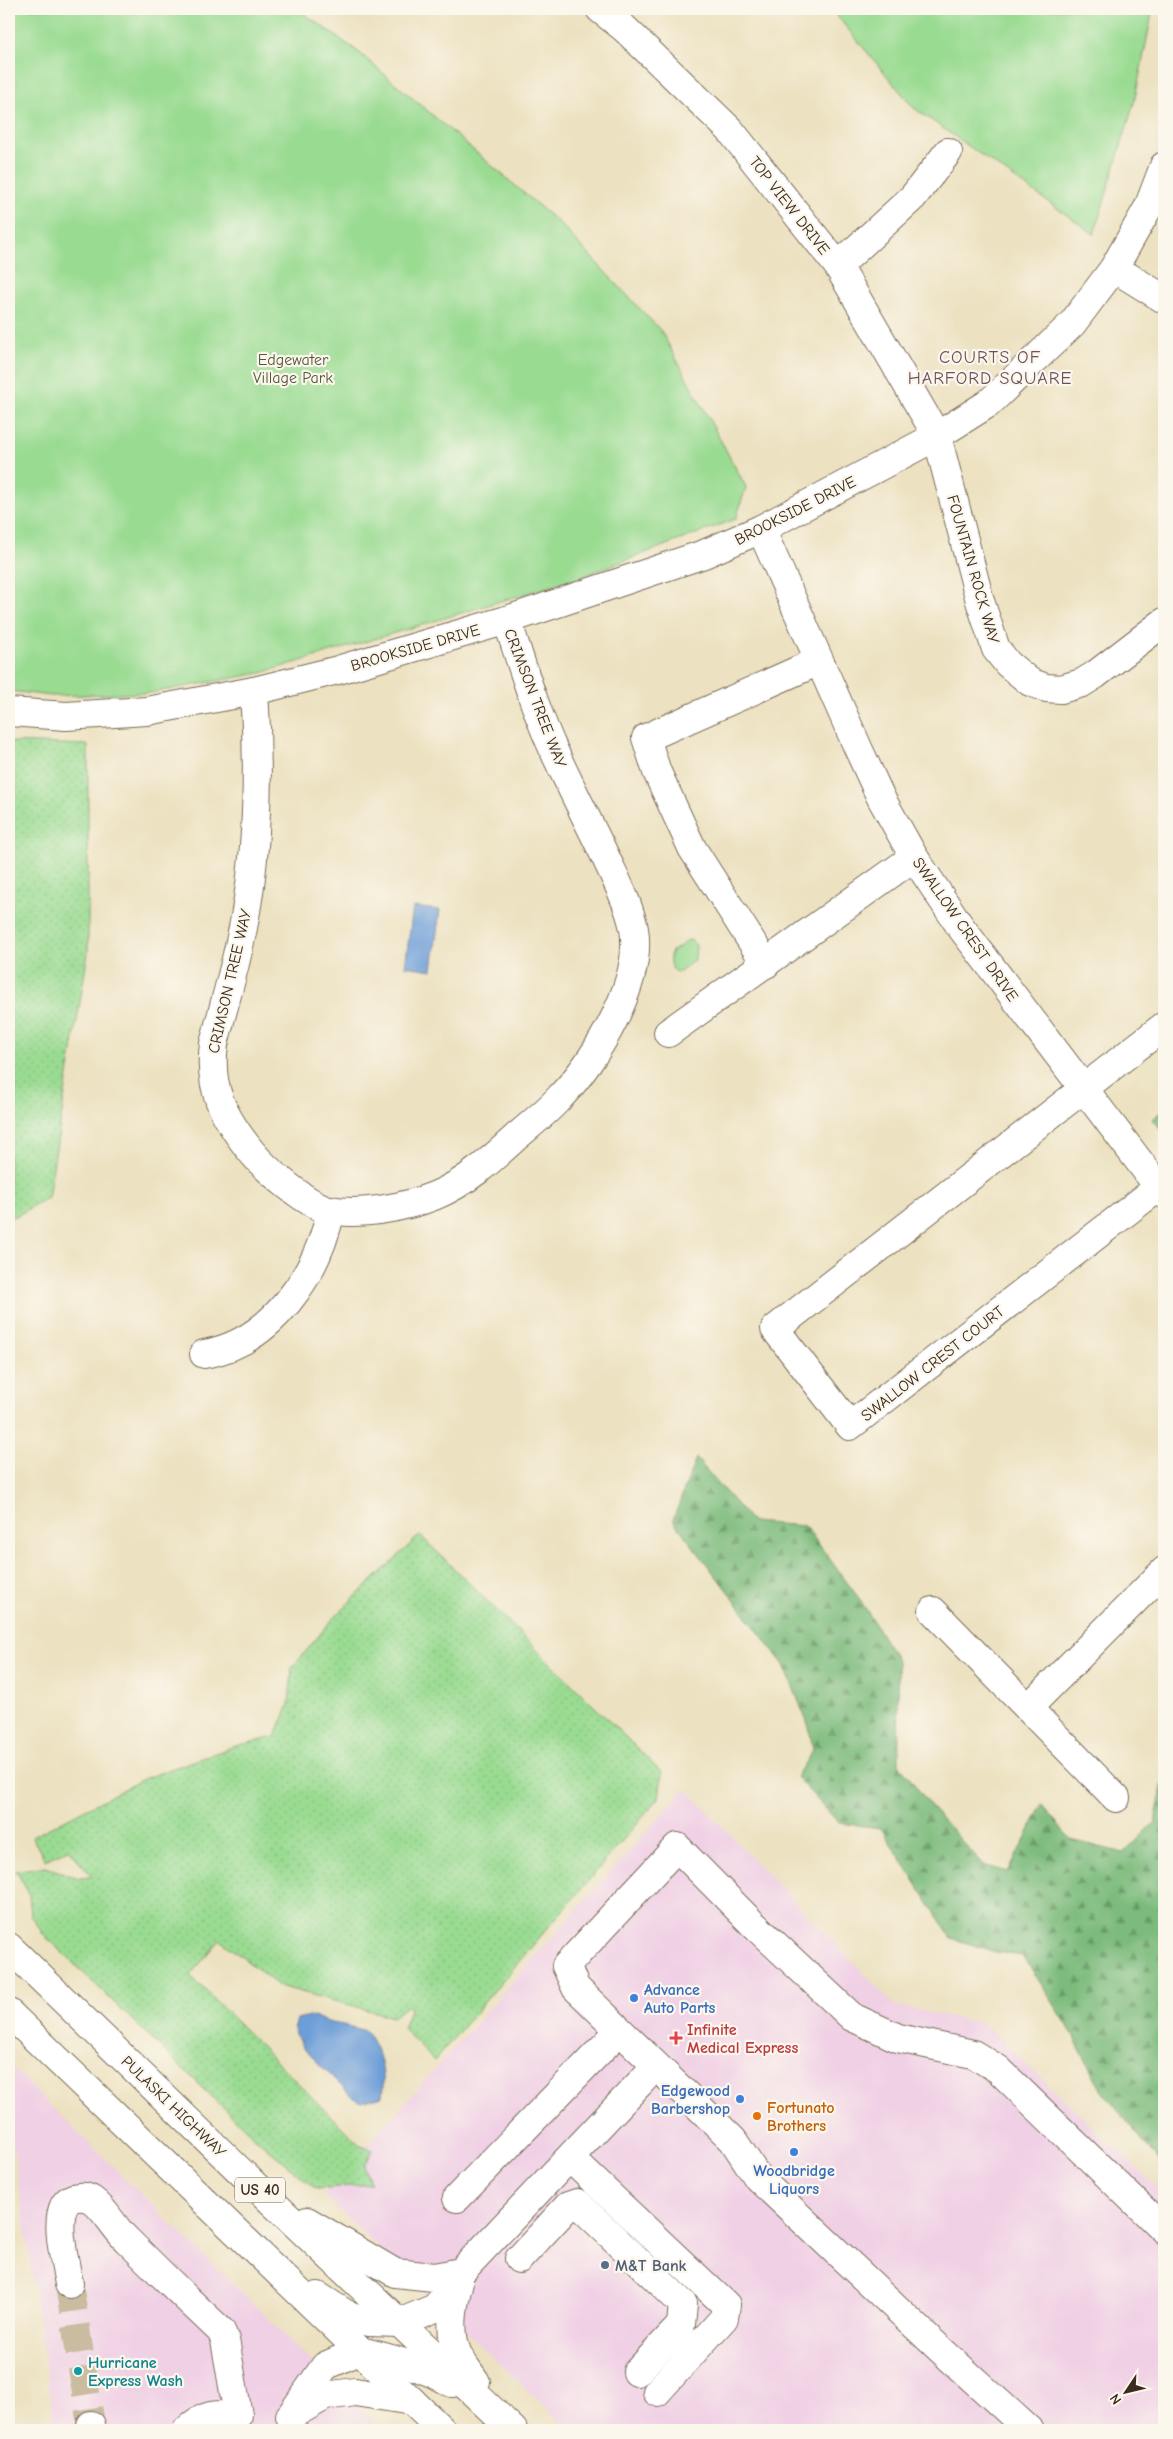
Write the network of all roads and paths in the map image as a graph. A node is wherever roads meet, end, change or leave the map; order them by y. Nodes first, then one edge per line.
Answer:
1 (600, 9) edge
2 (948, 152) dead end
3 (1164, 166) edge
4 (838, 266) junction
5 (1114, 268) junction
6 (1164, 299) edge
7 (937, 436) junction
8 (760, 529) junction
9 (507, 620) junction
10 (1164, 622) edge
11 (819, 661) junction
12 (254, 690) junction
13 (9, 712) edge
14 (914, 857) junction
15 (766, 964) junction
16 (1164, 1026) edge
17 (668, 1033) dead end
18 (1084, 1089) junction
19 (1161, 1190) edge
20 (330, 1210) junction
21 (204, 1354) dead end
22 (1164, 1571) edge
23 (933, 1611) dead end
24 (1028, 1708) junction
25 (1116, 1798) dead end
26 (9, 1947) edge
27 (9, 2013) edge
28 (619, 2031) junction
29 (656, 2066) junction
30 (570, 2158) junction
31 (457, 2198) dead end
32 (273, 2203) junction
33 (98, 2205) junction
34 (1164, 2230) edge
35 (519, 2259) dead end
36 (276, 2270) junction
37 (461, 2272) junction
38 (69, 2284) tunnel mouth
39 (399, 2323) junction
40 (359, 2351) junction
41 (637, 2372) dead end
42 (658, 2392) dead end
43 (412, 2401) junction
44 (242, 2415) edge
45 (498, 2416) edge
46 (283, 2423) edge
47 (187, 2430) edge
48 (442, 2430) edge
49 (1029, 2430) edge

1 - 4 main road, TOP VIEW DRIVE
2 - 4 main road
3 - 5 main road, BROOKSIDE DRIVE
4 - 7 main road, TOP VIEW DRIVE
5 - 6 main road
5 - 7 main road, BROOKSIDE DRIVE
7 - 8 main road, BROOKSIDE DRIVE
7 - 10 main road, FOUNTAIN ROCK WAY
8 - 9 main road, BROOKSIDE DRIVE
8 - 11 main road, SWALLOW CREST DRIVE
9 - 12 main road, BROOKSIDE DRIVE
9 - 20 main road, CRIMSON TREE WAY
11 - 14 main road, SWALLOW CREST DRIVE
11 - 15 main road
12 - 13 main road, BROOKSIDE DRIVE
12 - 20 main road, CRIMSON TREE WAY
14 - 15 main road
14 - 18 main road, SWALLOW CREST DRIVE
15 - 17 main road
16 - 18 main road
18 - 19 main road, SWALLOW CREST DRIVE
18 - 19 main road, SWALLOW CREST COURT
20 - 21 main road
22 - 24 main road
23 - 24 main road
24 - 25 main road
26 - 32 main road, PULASKI HIGHWAY / US 40
27 - 36 main road, US 40
28 - 29 main road
28 - 31 main road
28 - 34 main road
29 - 30 main road
29 - 49 main road
30 - 37 main road
30 - 42 main road
32 - 37 main road
32 - 39 main road, PULASKI HIGHWAY / US 40
33 - 38 main road
33 - 44 main road
33 - 44 main road
35 - 41 main road
36 - 39 main road
36 - 40 main road, US 40
37 - 39 main road
37 - 45 main road
39 - 45 main road, PULASKI HIGHWAY / US 40
40 - 43 main road, US 40
40 - 45 main road
40 - 46 main road
43 - 46 main road
43 - 48 main road, US 40
44 - 47 main road

